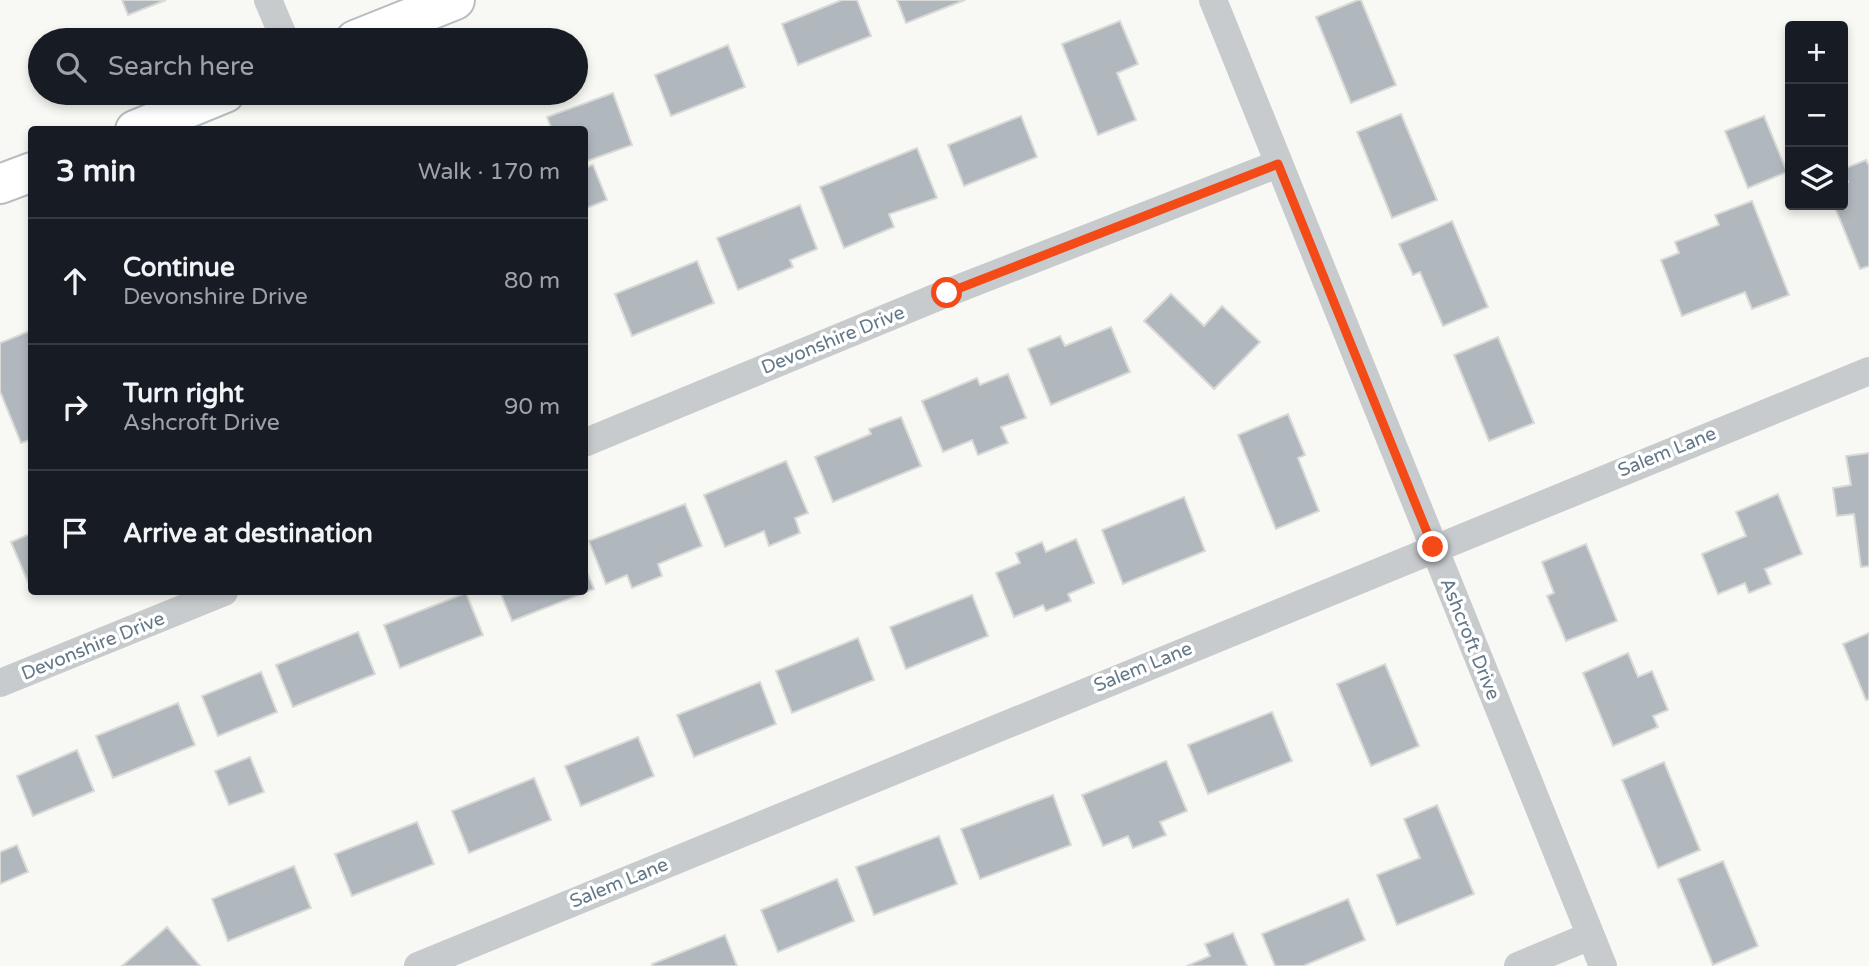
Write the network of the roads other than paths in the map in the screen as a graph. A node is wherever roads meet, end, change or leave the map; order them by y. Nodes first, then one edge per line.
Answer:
1 (268, 0) edge
2 (455, 0) edge
3 (1213, 0) edge
4 (280, 28) edge
5 (385, 28) edge
6 (196, 105) edge
7 (145, 126) edge
8 (1278, 164) junction
9 (28, 174) edge
10 (0, 184) edge
11 (1869, 371) edge
12 (588, 441) edge
13 (1433, 547) junction
14 (217, 595) edge
15 (0, 683) edge
16 (1590, 936) junction
17 (418, 966) edge
18 (1518, 966) edge
19 (1603, 966) edge

1 - 4 street
2 - 5 main road
3 - 8 street, Ashcroft Drive
6 - 7 main road
8 - 12 street, Devonshire Drive
8 - 13 street, Ashcroft Drive
9 - 10 main road
11 - 13 street, Salem Lane
13 - 16 street, Ashcroft Drive
13 - 17 street, Salem Lane
14 - 15 street, Devonshire Drive
16 - 18 street
16 - 19 street, Ashcroft Drive

